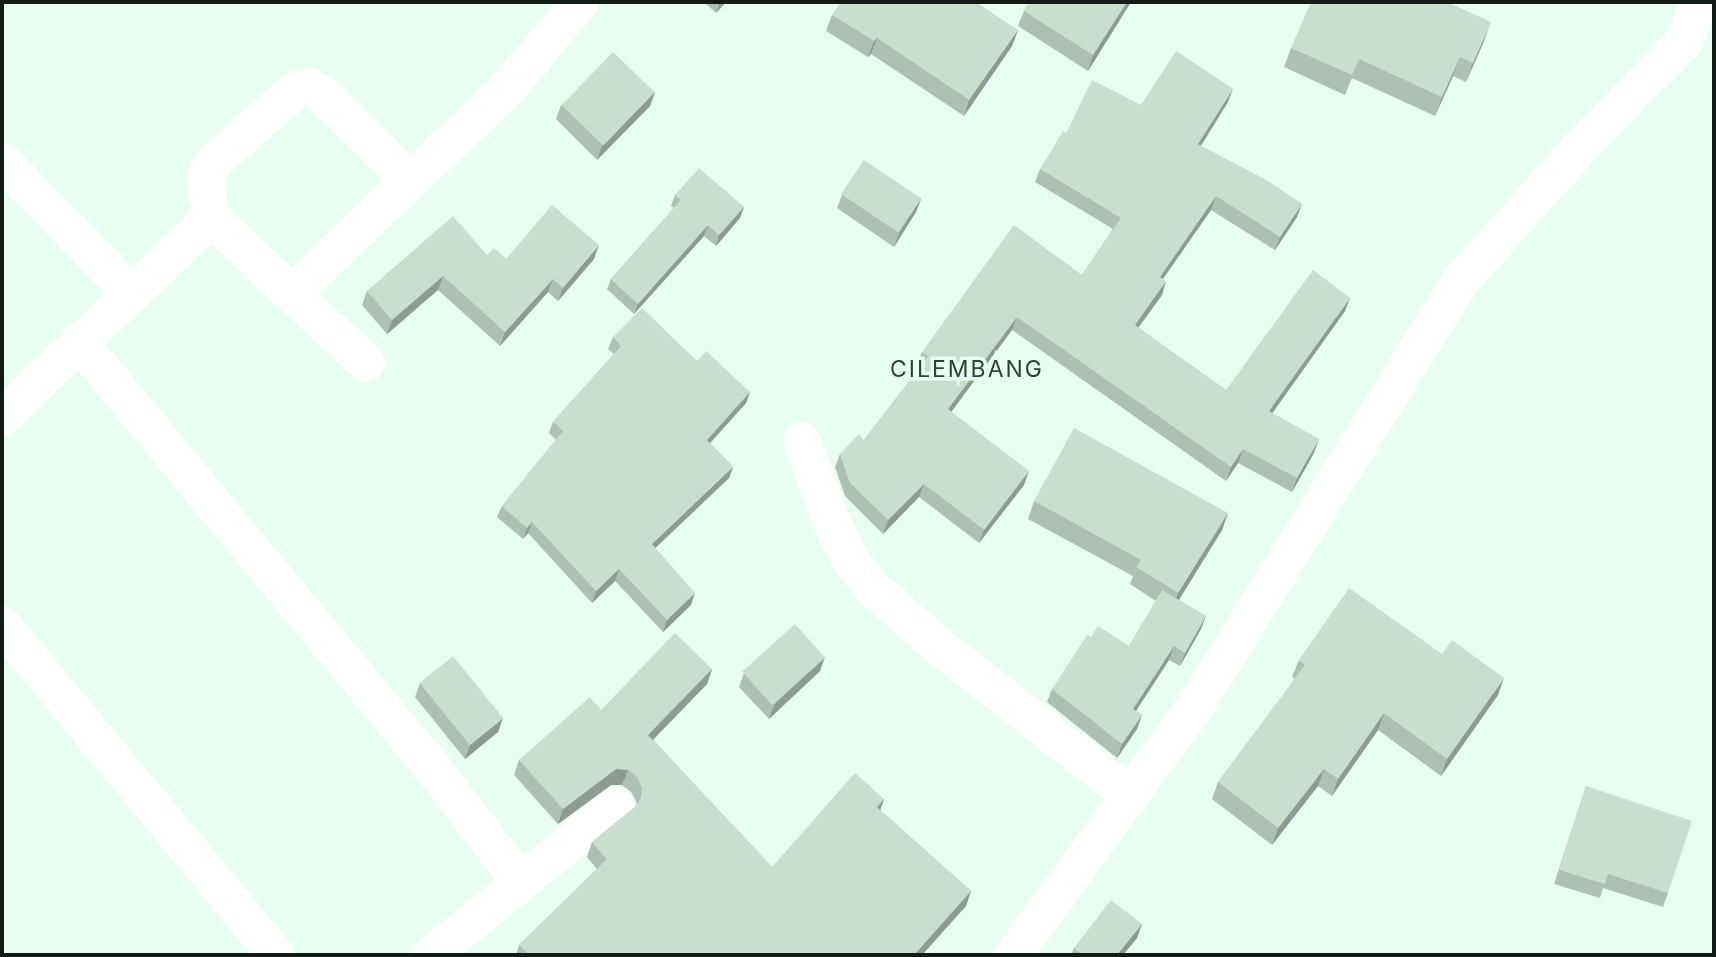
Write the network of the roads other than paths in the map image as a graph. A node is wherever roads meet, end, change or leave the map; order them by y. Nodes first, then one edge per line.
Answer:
1 (580, 2) edge
2 (1699, 2) edge
3 (2, 161) edge
4 (409, 180) junction
5 (211, 218) junction
6 (131, 293) junction
7 (292, 293) junction
8 (79, 342) junction
9 (366, 363) dead end
10 (7, 400) edge
11 (802, 441) dead end
12 (2, 625) edge
13 (1131, 796) junction
14 (615, 806) dead end
15 (521, 883) junction
16 (276, 955) edge
17 (432, 955) edge
18 (1013, 955) edge

1 - 4 street
2 - 13 street
3 - 6 street
4 - 5 street
4 - 7 street
5 - 6 street
5 - 7 street
6 - 8 street
7 - 9 street
8 - 10 street
8 - 15 street
11 - 13 street
12 - 16 street
13 - 18 street
14 - 15 street
15 - 17 street

